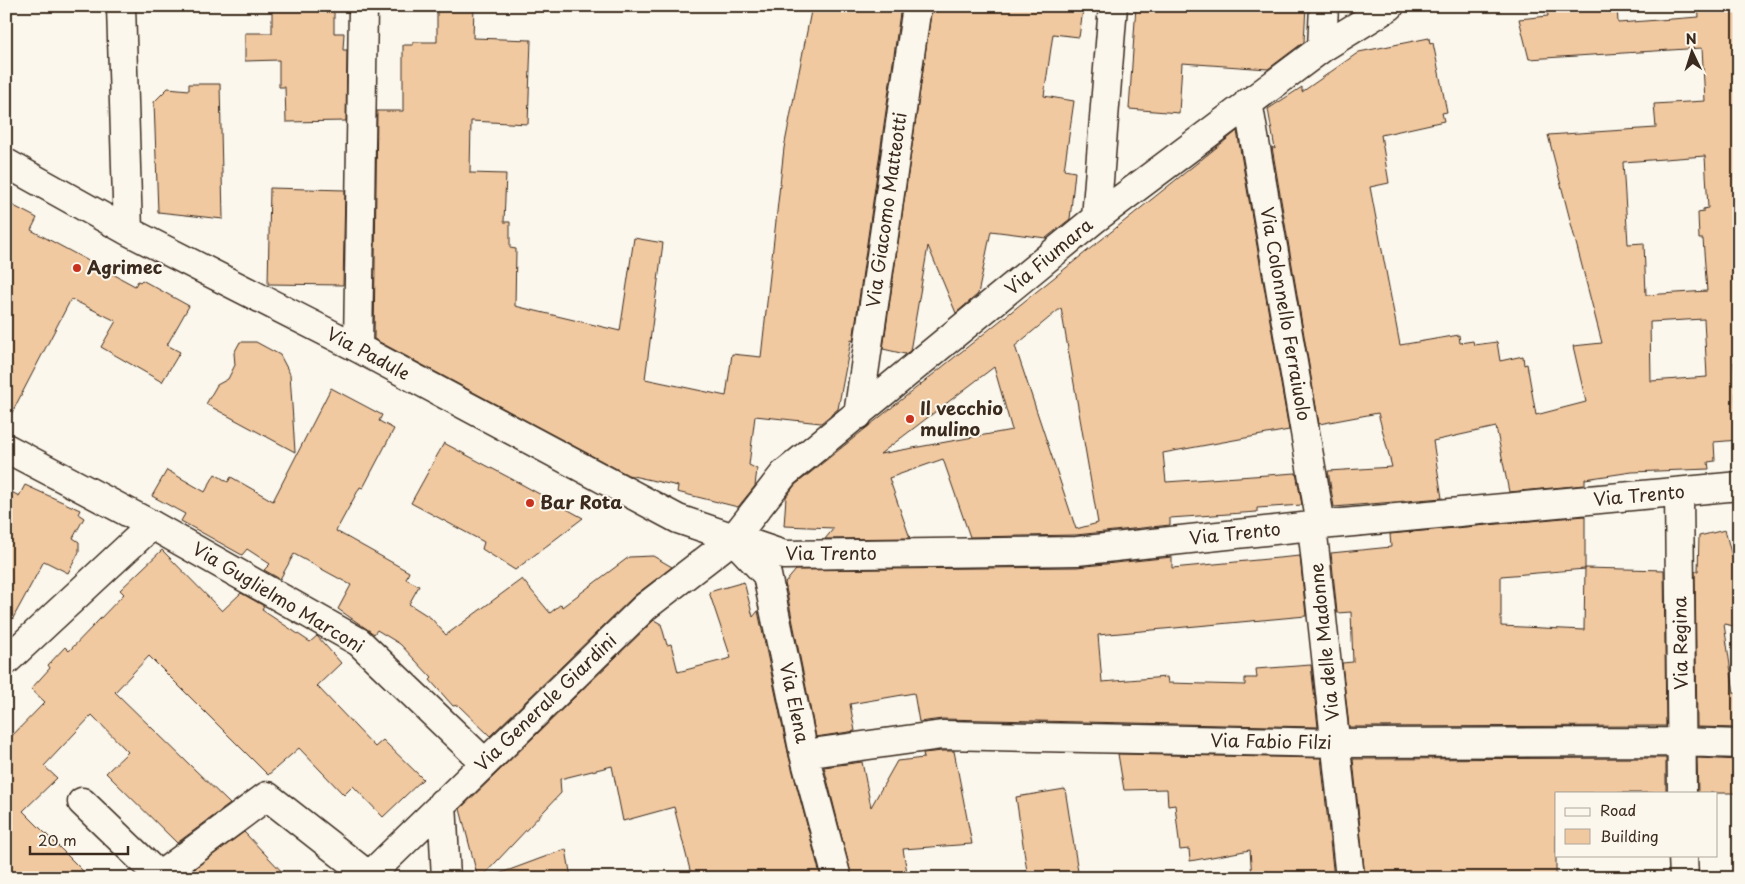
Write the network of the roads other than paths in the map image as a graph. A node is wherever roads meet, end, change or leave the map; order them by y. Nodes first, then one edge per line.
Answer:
1 (121, 6) edge
2 (363, 6) edge
3 (917, 6) edge
4 (1114, 6) edge
5 (1324, 6) edge
6 (1390, 6) edge
7 (1322, 48) junction
8 (1248, 102) junction
9 (6, 163) edge
10 (1096, 218) junction
11 (128, 230) junction
12 (358, 348) junction
13 (858, 415) junction
14 (6, 448) edge
15 (1739, 486) edge
16 (1679, 492) junction
17 (152, 524) junction
18 (1317, 526) junction
19 (733, 539) junction
20 (6, 661) edge
21 (1681, 742) junction
22 (1336, 743) junction
23 (1739, 744) edge
24 (804, 754) junction
25 (485, 763) junction
26 (1682, 792) edge
27 (82, 802) dead end
28 (442, 803) junction
29 (1683, 856) edge
30 (160, 877) edge
31 (368, 877) edge
32 (446, 878) edge
33 (837, 878) edge
34 (1350, 878) edge
35 (1684, 878) edge

1 - 11 street
2 - 12 street
3 - 13 street, Via Giacomo Matteotti
4 - 10 street
5 - 7 street
6 - 7 street, Via Fiumara
7 - 8 street, Via Fiumara
8 - 10 street, Via Fiumara
8 - 18 street, Via Colonnello Ferraiuolo
9 - 11 street, Via Padule
10 - 13 street, Via Fiumara
11 - 12 street, Via Padule
12 - 19 street, Via Padule
13 - 19 street, Via Fiumara
14 - 17 street, Via Guglielmo Marconi
15 - 16 street, Via Trento
16 - 18 street, Via Trento
16 - 21 street, Via Regina
17 - 20 street
17 - 25 street, Via Guglielmo Marconi
18 - 19 street, Via Trento
18 - 22 street, Via delle Madonne
19 - 24 street, Via Elena
19 - 25 street, Via Generale Giardini
21 - 22 street, Via Fabio Filzi
21 - 23 street, Via Fabio Filzi
21 - 26 street, Via Regina
22 - 24 street, Via Fabio Filzi
22 - 34 street, Via delle Madonne
24 - 33 street, Via Elena
25 - 28 street, Via Generale Giardini
27 - 30 street
28 - 31 street, Via Generale Giardini
28 - 32 street
29 - 35 street
30 - 31 street

